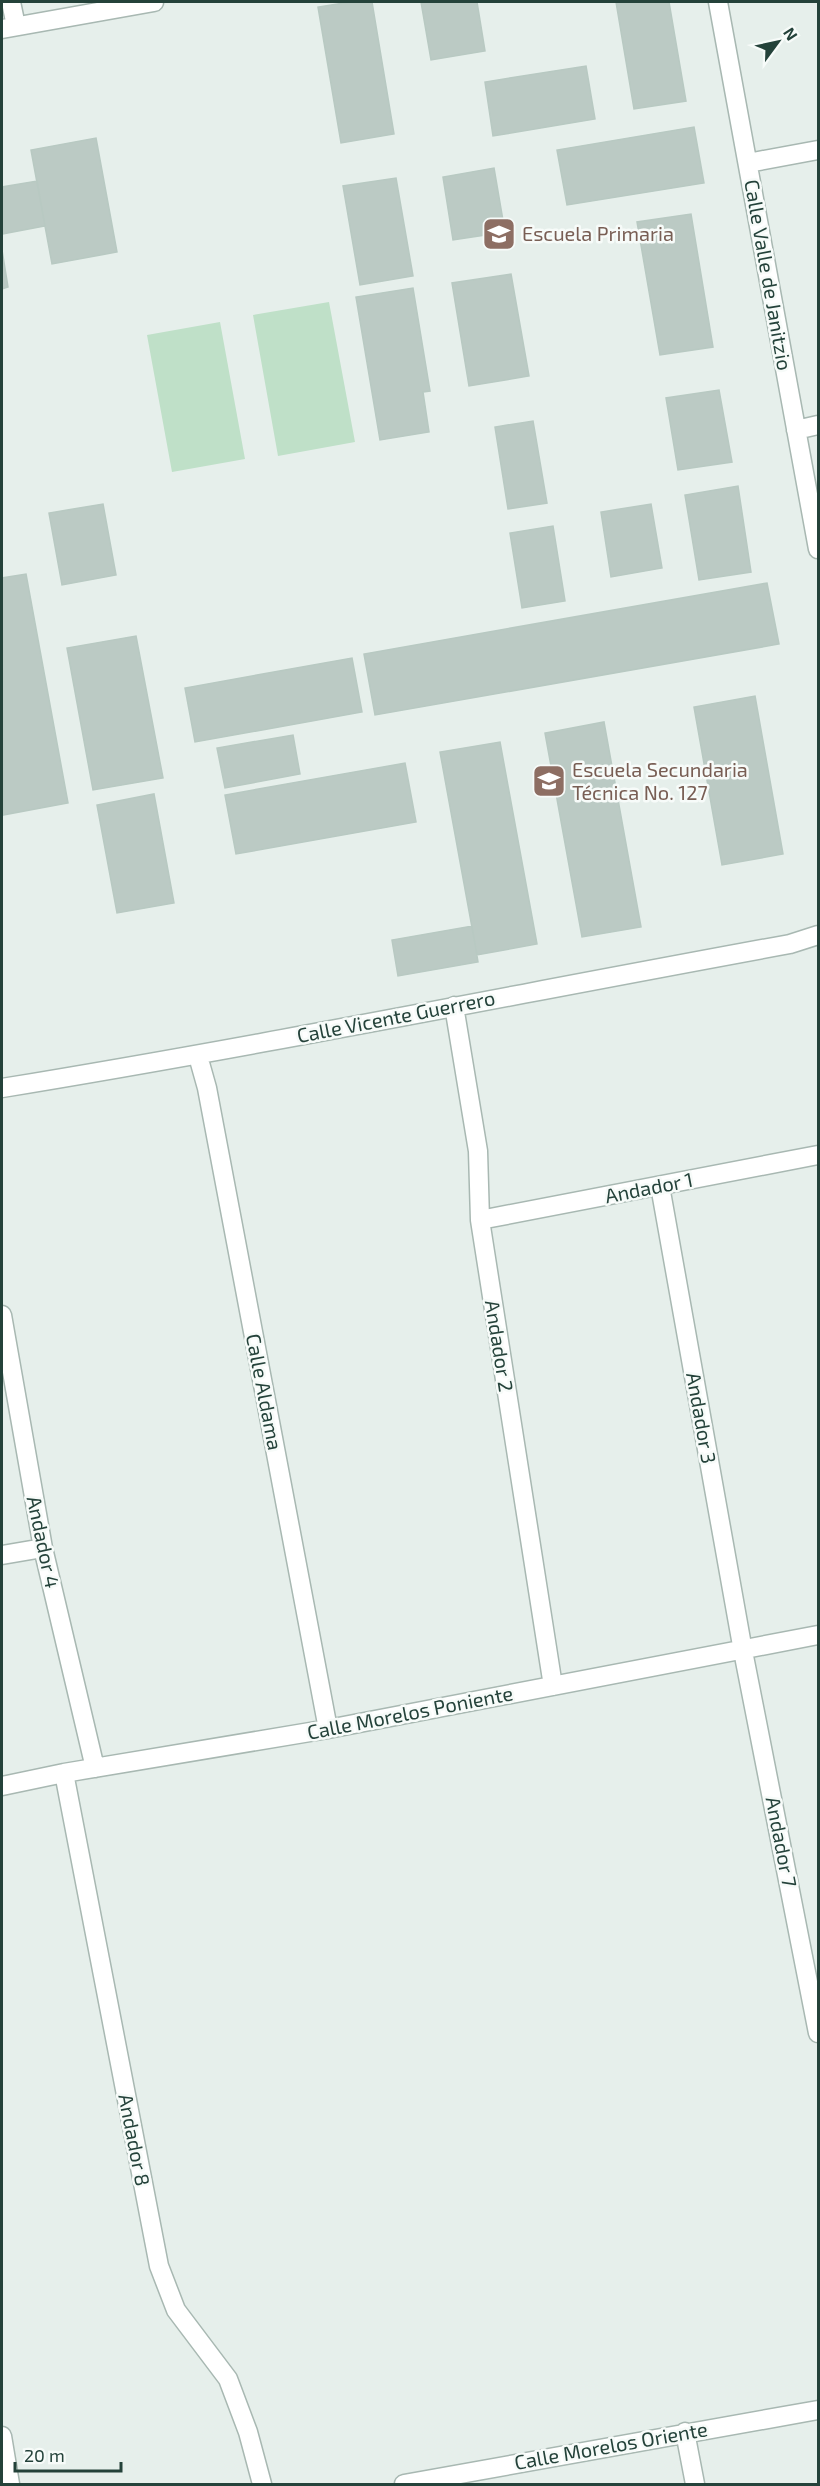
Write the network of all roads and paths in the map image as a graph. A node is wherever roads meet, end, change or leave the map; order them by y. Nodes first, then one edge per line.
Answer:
1 (11, 2) edge
2 (154, 2) edge
3 (718, 2) edge
4 (60, 10) edge
5 (9, 27) edge
6 (819, 150) edge
7 (748, 163) junction
8 (819, 425) edge
9 (796, 430) junction
10 (819, 549) edge
11 (819, 935) edge
12 (790, 944) junction
13 (819, 950) edge
14 (454, 1006) junction
15 (198, 1056) junction
16 (2, 1088) edge
17 (819, 1155) edge
18 (660, 1186) junction
19 (480, 1220) junction
20 (2, 1315) edge
21 (43, 1548) junction
22 (2, 1556) edge
23 (819, 1635) edge
24 (743, 1651) junction
25 (553, 1686) junction
26 (328, 1730) junction
27 (95, 1768) junction
28 (64, 1773) junction
29 (2, 1786) edge
30 (819, 2033) edge
31 (819, 2410) edge
32 (685, 2432) junction
33 (2, 2436) edge
34 (470, 2478) edge
35 (10, 2484) edge
36 (262, 2484) edge
37 (404, 2484) edge
38 (695, 2484) edge

1 - 5 street
2 - 4 street
3 - 7 street, Calle Valle de Janitzio
4 - 5 street
6 - 7 street
7 - 9 street, Calle Valle de Janitzio
8 - 9 street
9 - 10 street, Calle Valle de Janitzio
11 - 12 street, Calle Vicente Guerrero
12 - 13 street, Calle Vicente Guerrero
12 - 14 street, Calle Vicente Guerrero
14 - 15 street, Calle Vicente Guerrero
14 - 19 street, Andador 2
15 - 16 street, Calle Vicente Guerrero
15 - 26 street, Calle Aldama
17 - 18 street, Andador 1
18 - 19 street, Andador 1
18 - 24 street, Andador 3
19 - 25 street, Andador 2
20 - 21 street, Andador 4
21 - 22 street
21 - 27 street, Andador 4
23 - 24 street, Calle Morelos Poniente
24 - 25 street, Calle Morelos Poniente
24 - 30 street, Andador 7
25 - 26 street, Calle Morelos Poniente
26 - 27 street, Calle Morelos Poniente
27 - 28 street, Calle Morelos Poniente
28 - 29 street, Calle Morelos Poniente
28 - 36 street, Andador 8
31 - 32 street, Calle Morelos Oriente
32 - 34 street, Calle Morelos Oriente
32 - 38 street
33 - 35 street
34 - 37 street, Calle Morelos Oriente

